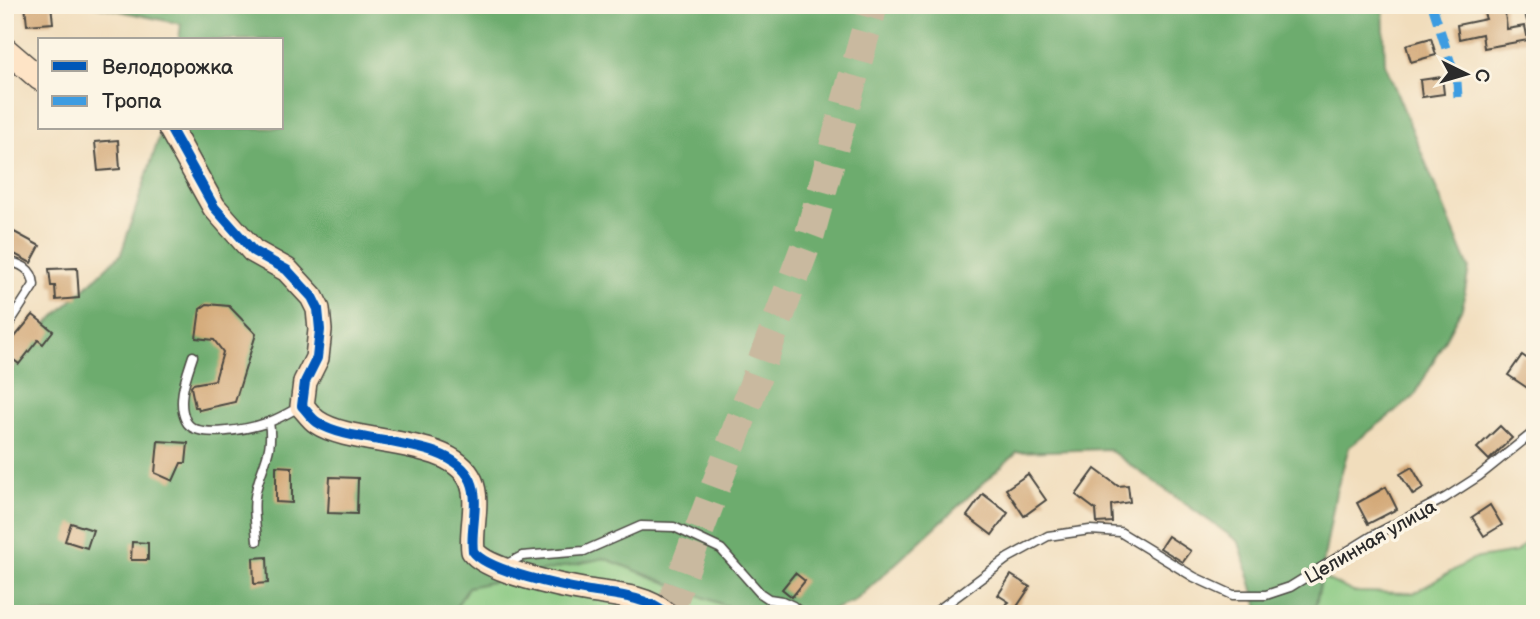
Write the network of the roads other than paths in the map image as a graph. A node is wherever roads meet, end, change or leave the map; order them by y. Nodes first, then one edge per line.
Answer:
1 (1532, 5) edge
2 (1535, 18) edge
3 (5, 48) edge
4 (38, 77) edge
5 (171, 130) edge
6 (5, 260) edge
7 (5, 330) edge
8 (194, 356) dead end
9 (302, 406) junction
10 (269, 422) junction
11 (1535, 431) edge
12 (257, 541) dead end
13 (500, 568) junction
14 (666, 614) edge
15 (802, 614) edge
16 (933, 614) edge

1 - 2 street
3 - 4 street
5 - 9 street
6 - 7 lane
8 - 10 lane
9 - 10 lane
9 - 13 street
10 - 12 lane
11 - 16 lane, Целинная улица
13 - 14 street
13 - 15 lane

